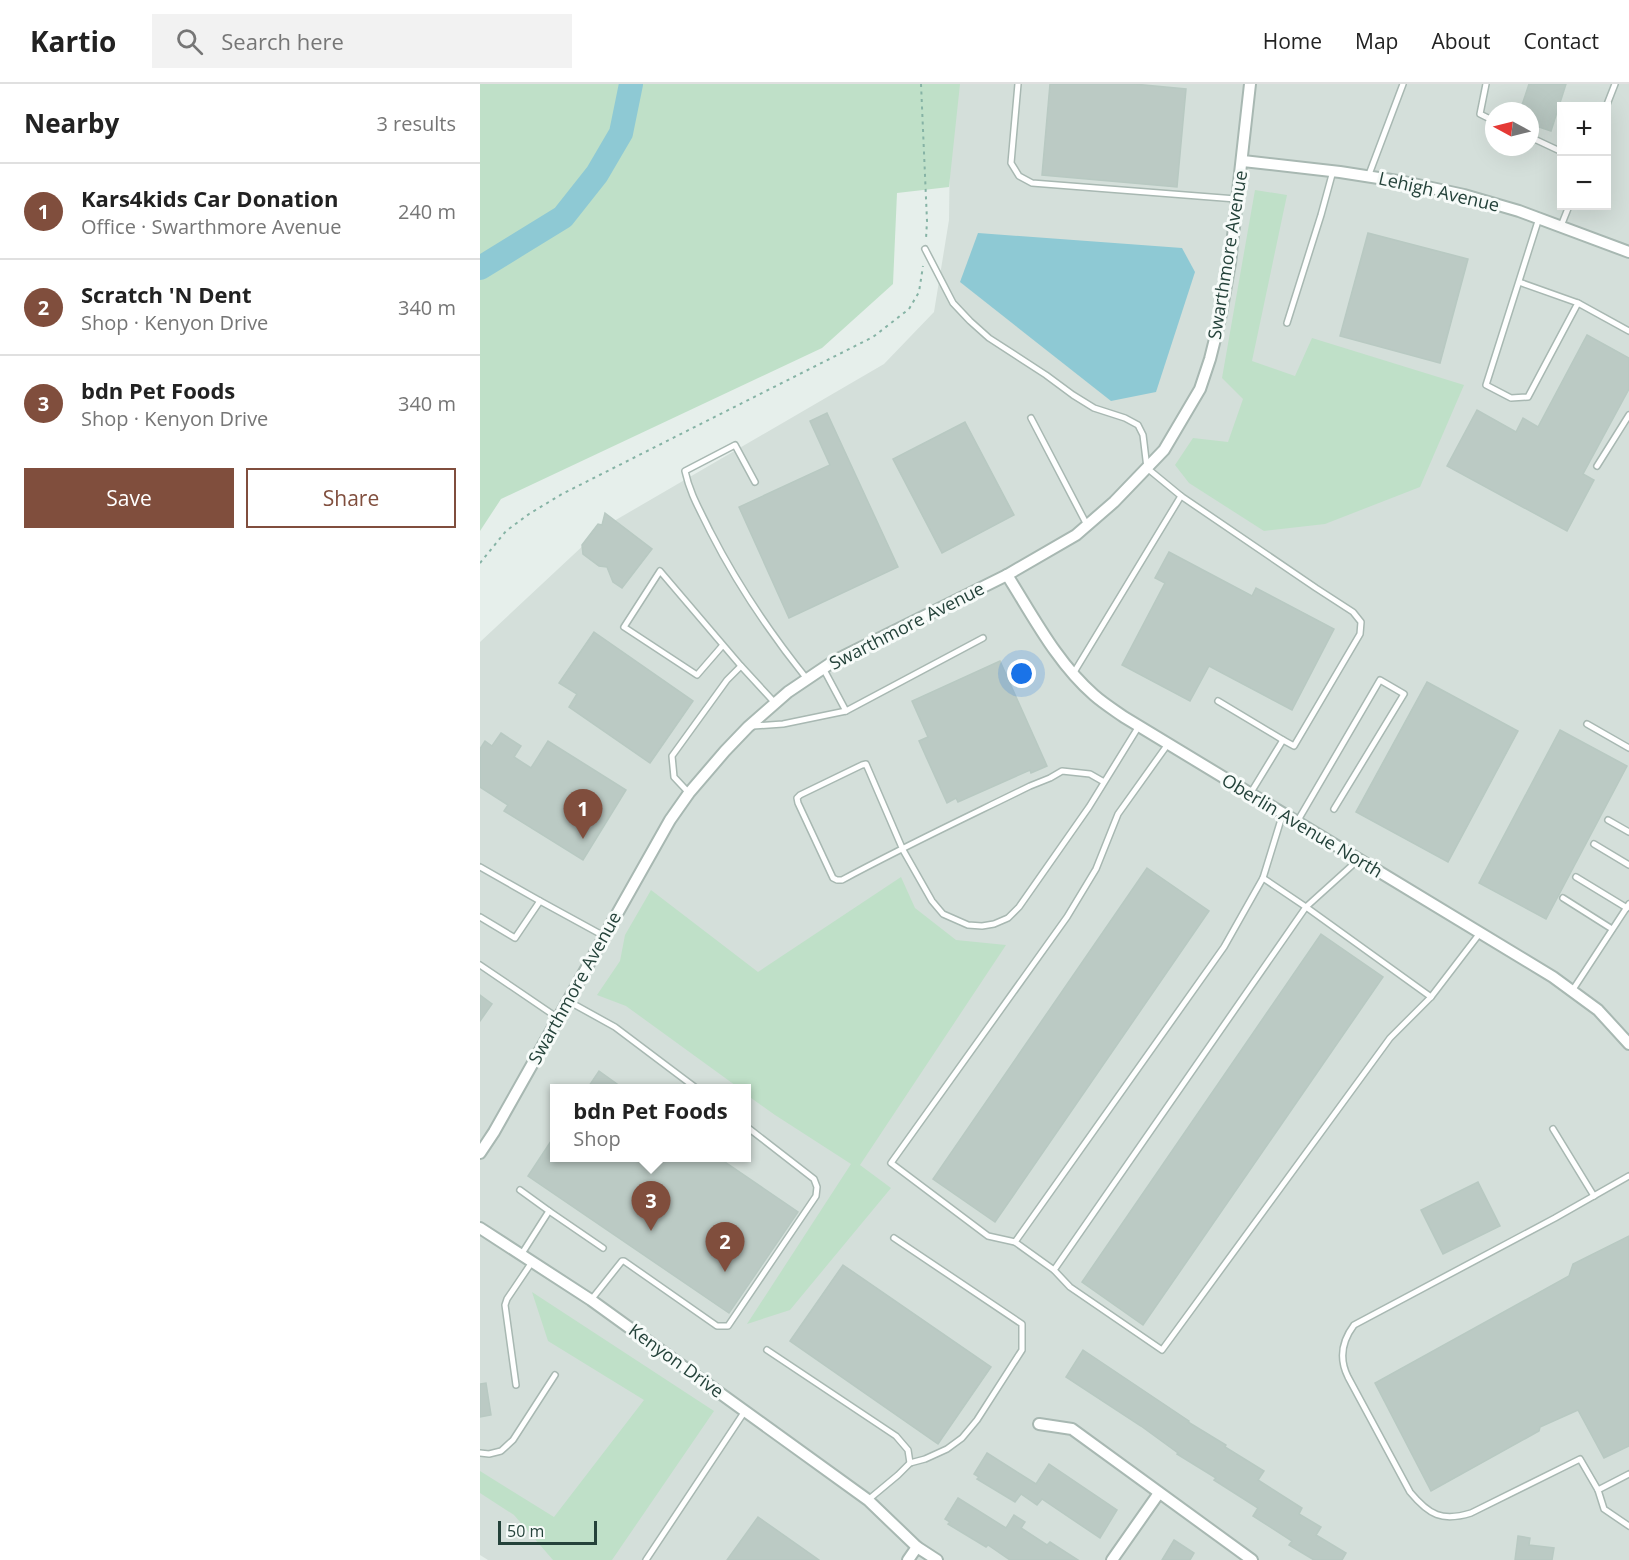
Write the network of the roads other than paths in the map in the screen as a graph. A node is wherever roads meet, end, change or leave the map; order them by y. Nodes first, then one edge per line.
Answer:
1 (1018, 84) edge
2 (1250, 84) edge
3 (1403, 84) edge
4 (1486, 84) edge
5 (1615, 84) edge
6 (1608, 102) edge
7 (1485, 116) edge
8 (1539, 141) edge
9 (1557, 150) edge
10 (1243, 161) junction
11 (1333, 171) junction
12 (1368, 177) junction
13 (1238, 199) junction
14 (1567, 210) edge
15 (1539, 218) junction
16 (1561, 226) junction
17 (925, 249) road end
18 (1629, 252) edge
19 (1519, 282) junction
20 (1578, 303) junction
21 (1287, 323) dead end
22 (1629, 331) edge
23 (1629, 415) edge
24 (1031, 418) dead end
25 (1597, 466) dead end
26 (1147, 468) junction
27 (755, 482) dead end
28 (1181, 496) junction
29 (1088, 525) junction
30 (1007, 575) junction
31 (983, 639) dead end
32 (723, 645) junction
33 (741, 666) junction
34 (823, 668) junction
35 (1073, 674) junction
36 (807, 679) junction
37 (1218, 701) dead end
38 (775, 703) junction
39 (846, 711) junction
40 (1587, 724) dead end
41 (1139, 726) junction
42 (748, 727) junction
43 (1283, 740) junction
44 (1168, 744) junction
45 (1629, 748) edge
46 (1104, 782) junction
47 (689, 793) junction
48 (1250, 794) junction
49 (1334, 809) dead end
50 (1283, 813) junction
51 (1608, 820) dead end
52 (1297, 822) junction
53 (1629, 832) edge
54 (1594, 844) dead end
55 (903, 849) junction
56 (1358, 860) junction
57 (1629, 865) edge
58 (480, 867) edge
59 (1576, 877) dead end
60 (1263, 879) junction
61 (1563, 898) dead end
62 (540, 902) junction
63 (1628, 906) edge
64 (1306, 907) junction
65 (480, 917) edge
66 (1612, 929) junction
67 (1481, 933) junction
68 (604, 936) junction
69 (480, 965) edge
70 (1572, 991) junction
71 (1431, 997) junction
72 (568, 1000) junction
73 (558, 1018) junction
74 (1629, 1044) edge
75 (689, 1084) edge
76 (1553, 1129) dead end
77 (751, 1130) edge
78 (480, 1153) edge
79 (1629, 1176) edge
80 (520, 1190) dead end
81 (1594, 1196) junction
82 (549, 1211) junction
83 (480, 1228) edge
84 (894, 1238) dead end
85 (1015, 1242) junction
86 (603, 1248) dead end
87 (521, 1255) junction
88 (532, 1262) junction
89 (1054, 1270) junction
90 (591, 1300) junction
91 (767, 1350) dead end
92 (555, 1375) dead end
93 (516, 1385) dead end
94 (745, 1411) junction
95 (1039, 1424) dead end
96 (480, 1453) edge
97 (910, 1463) junction
98 (1629, 1474) edge
99 (1598, 1490) junction
100 (1159, 1493) junction
101 (868, 1500) junction
102 (1629, 1526) edge
103 (917, 1547) junction
104 (646, 1560) edge
105 (908, 1560) edge
106 (937, 1560) edge
107 (1112, 1560) edge
108 (1252, 1560) edge

1 - 13 lane
2 - 10 street, Swarthmore Avenue
3 - 12 lane
4 - 7 lane
5 - 6 lane
8 - 9 lane
10 - 11 street, Lehigh Avenue
10 - 13 street, Swarthmore Avenue
11 - 12 street, Lehigh Avenue
11 - 21 lane
12 - 15 street, Lehigh Avenue
13 - 26 street, Swarthmore Avenue
14 - 16 lane
15 - 16 street, Lehigh Avenue
15 - 19 lane
16 - 18 street, Lehigh Avenue
17 - 26 lane
19 - 20 lane
19 - 20 lane
20 - 22 lane
23 - 25 lane
24 - 29 lane
26 - 28 lane
26 - 29 street, Swarthmore Avenue
27 - 36 lane
28 - 35 lane
28 - 43 lane
29 - 30 street, Swarthmore Avenue
30 - 34 street, Swarthmore Avenue
30 - 35 street, Oberlin Avenue North
31 - 39 lane
32 - 32 lane
32 - 33 lane
33 - 38 lane
33 - 47 lane
34 - 36 street, Swarthmore Avenue
34 - 39 lane
35 - 41 street, Oberlin Avenue North
36 - 38 street, Swarthmore Avenue
37 - 43 lane
38 - 42 street, Swarthmore Avenue
39 - 42 lane
40 - 45 lane
41 - 44 street, Oberlin Avenue North
41 - 46 lane
42 - 47 street, Swarthmore Avenue
43 - 48 lane
44 - 48 street, Oberlin Avenue North
44 - 85 lane
46 - 55 lane
46 - 55 lane
47 - 68 street, Swarthmore Avenue
48 - 50 street, Oberlin Avenue North
49 - 52 lane
50 - 52 street, Oberlin Avenue North
50 - 60 lane
51 - 53 lane
52 - 56 street, Oberlin Avenue North
54 - 57 lane
55 - 55 lane
56 - 64 lane
56 - 67 street, Oberlin Avenue North
58 - 62 lane
59 - 63 lane
60 - 64 lane
60 - 85 lane
61 - 66 lane
62 - 65 lane
62 - 68 lane
63 - 66 lane
64 - 71 lane
64 - 89 lane
66 - 70 lane
67 - 70 street, Oberlin Avenue North
67 - 71 lane
68 - 72 street, Swarthmore Avenue
69 - 73 lane
70 - 74 street, Oberlin Avenue North
71 - 89 lane
72 - 73 street, Swarthmore Avenue
72 - 75 lane
73 - 78 street, Swarthmore Avenue
76 - 81 lane
77 - 90 lane
79 - 81 lane
80 - 82 lane
81 - 99 lane
82 - 86 lane
82 - 87 lane
83 - 87 street, Kenyon Drive
84 - 97 lane
85 - 89 lane
87 - 88 street, Kenyon Drive
88 - 90 street, Kenyon Drive
88 - 93 lane
90 - 94 street, Kenyon Drive
91 - 97 lane
92 - 96 lane
94 - 101 street, Kenyon Drive
94 - 104 lane
95 - 100 street
97 - 101 lane
98 - 99 lane
99 - 102 lane
100 - 107 street
100 - 108 street
101 - 103 street, Kenyon Drive
103 - 105 street
103 - 106 street, Kenyon Drive

